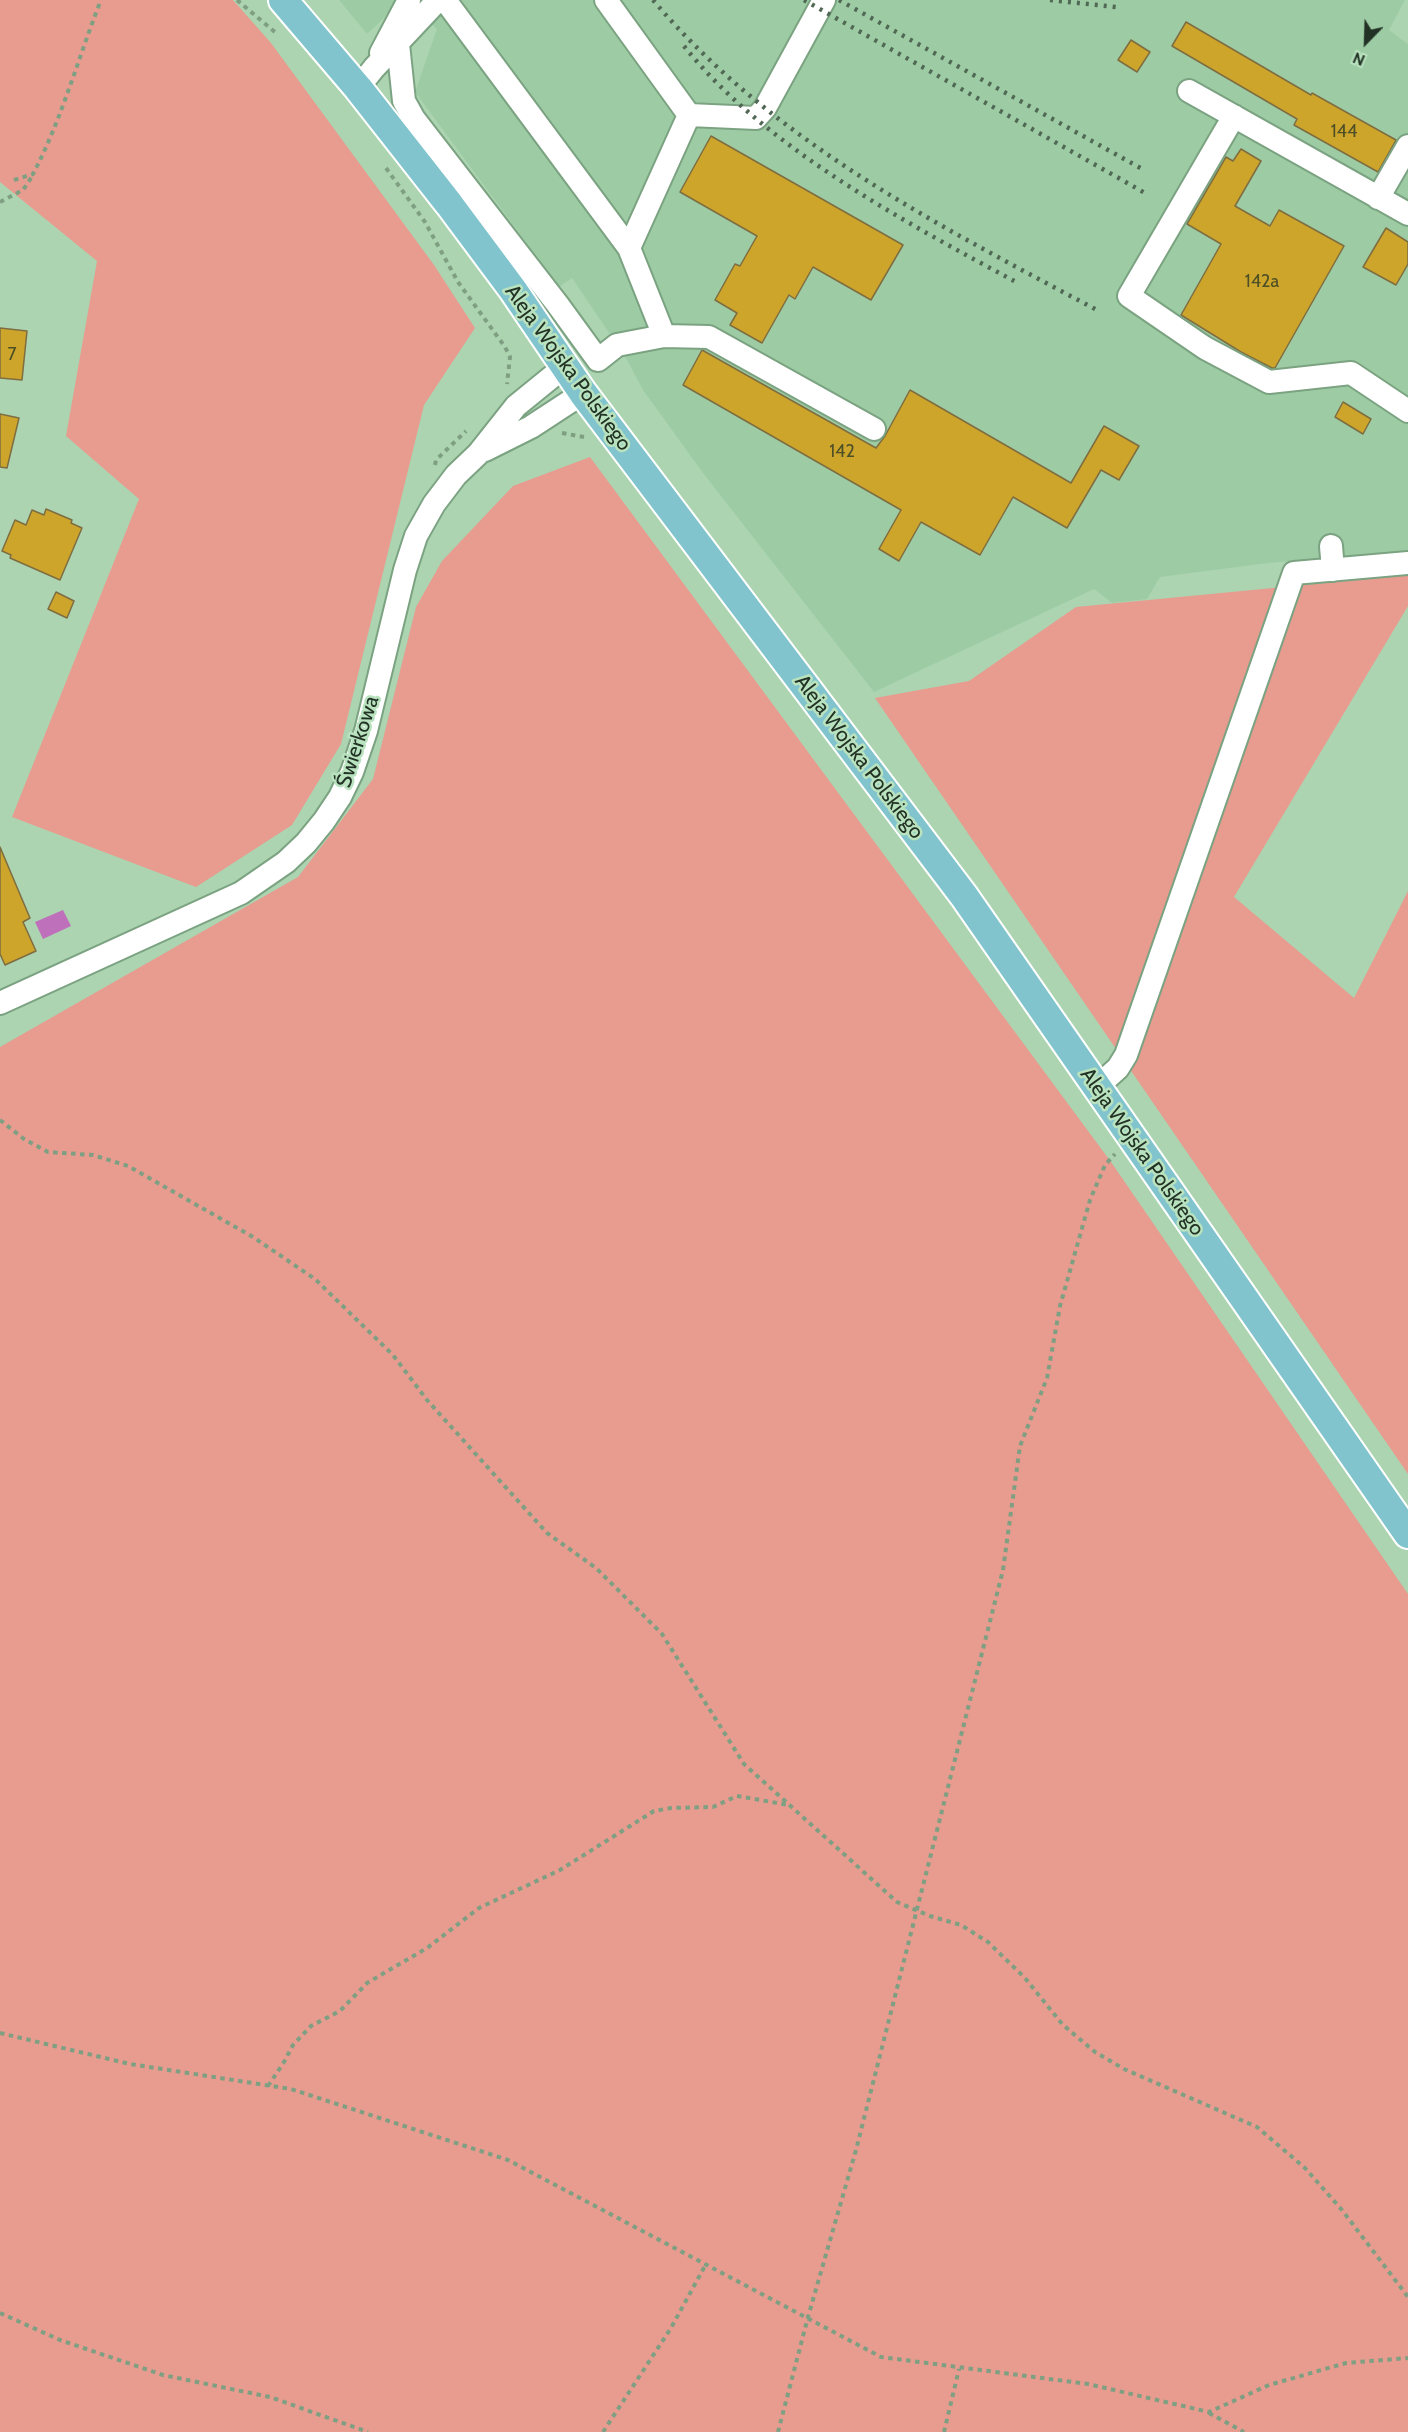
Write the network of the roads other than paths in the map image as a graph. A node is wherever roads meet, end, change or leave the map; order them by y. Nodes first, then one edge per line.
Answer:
1 (283, 0) edge
2 (409, 0) edge
3 (438, 0) edge
4 (445, 0) edge
5 (606, 0) edge
6 (824, 0) edge
7 (398, 44) junction
8 (366, 78) junction
9 (1189, 91) dead end
10 (690, 115) junction
11 (1234, 116) junction
12 (1408, 146) edge
13 (1378, 198) junction
14 (1408, 214) edge
15 (629, 248) junction
16 (664, 336) junction
17 (564, 367) junction
18 (583, 393) junction
19 (1408, 411) edge
20 (873, 429) dead end
21 (478, 454) junction
22 (1331, 546) dead end
23 (1408, 563) edge
24 (1333, 570) junction
25 (0, 1003) edge
26 (1097, 1087) junction
27 (1408, 1534) edge

1 - 8 main road, Aleja Wojska Polskiego
2 - 8 street
3 - 7 street
4 - 15 street
5 - 10 street
6 - 10 street
7 - 8 street
7 - 16 street
8 - 17 main road, Aleja Wojska Polskiego
9 - 11 street
10 - 15 street
11 - 13 street
11 - 19 street
12 - 13 street
13 - 14 street
15 - 16 street
16 - 20 street
17 - 18 main road, Aleja Wojska Polskiego
17 - 21 street
18 - 21 street
18 - 26 main road, Aleja Wojska Polskiego
21 - 25 street, Świerkowa
22 - 24 street
23 - 24 street
24 - 26 street
26 - 27 main road, Aleja Wojska Polskiego

